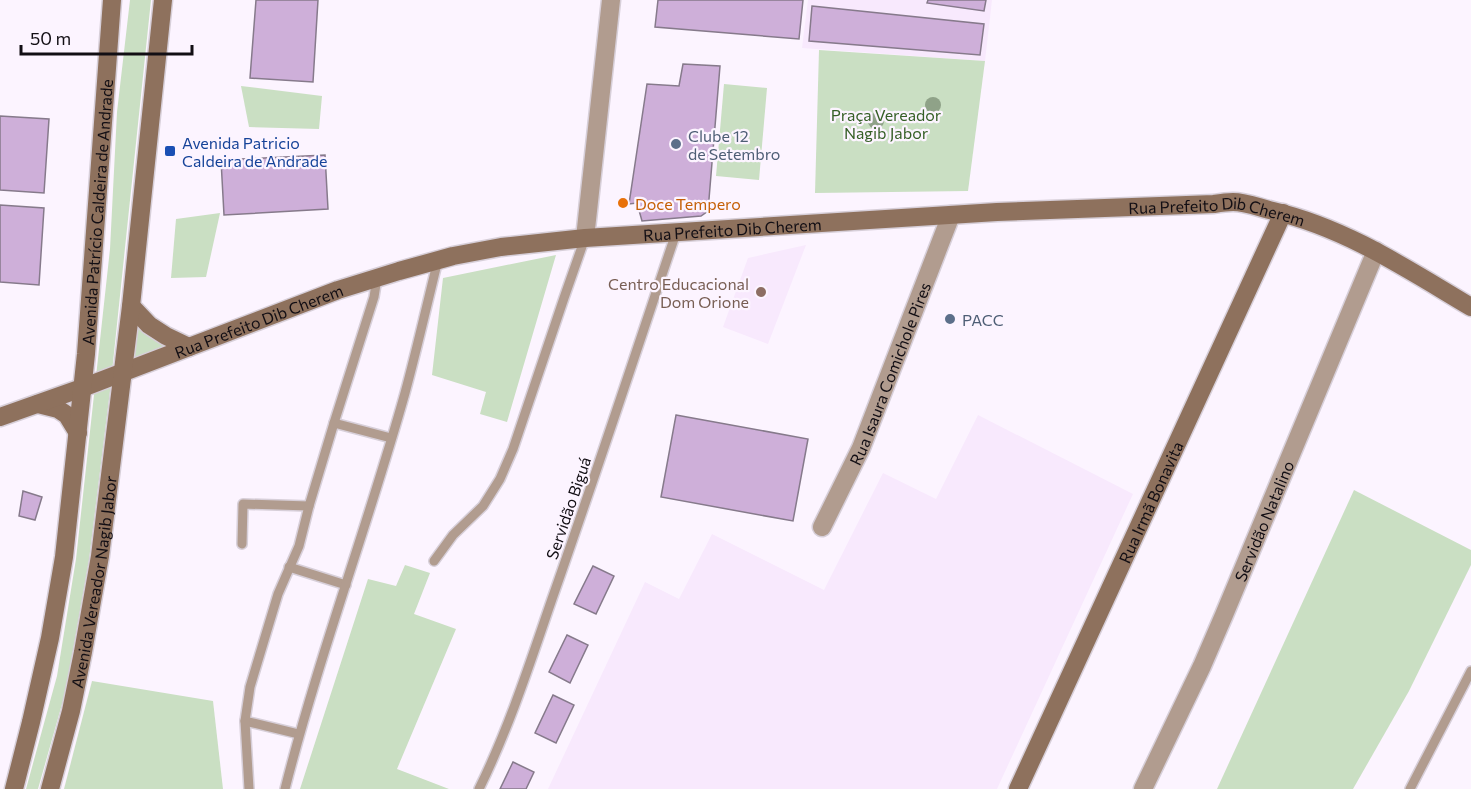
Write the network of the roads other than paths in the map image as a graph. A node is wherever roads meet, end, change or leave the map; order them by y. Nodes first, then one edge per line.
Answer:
1 (112, 0) edge
2 (163, 0) edge
3 (611, 0) edge
4 (1283, 213) junction
5 (951, 215) junction
6 (676, 233) junction
7 (585, 238) junction
8 (1376, 251) junction
9 (438, 260) junction
10 (377, 277) junction
11 (131, 306) junction
12 (1471, 307) edge
13 (189, 347) junction
14 (123, 373) junction
15 (82, 388) junction
16 (38, 404) junction
17 (0, 417) edge
18 (334, 423) junction
19 (78, 433) junction
20 (391, 438) junction
21 (309, 506) junction
22 (822, 527) dead end
23 (243, 544) dead end
24 (434, 561) dead end
25 (290, 567) junction
26 (346, 585) junction
27 (1471, 671) edge
28 (245, 721) junction
29 (299, 734) junction
30 (14, 789) edge
31 (50, 789) edge
32 (249, 789) edge
33 (285, 789) edge
34 (478, 789) edge
35 (1018, 789) edge
36 (1143, 789) edge
37 (1410, 789) edge

1 - 15 main road, Avenida Patrício Caldeira de Andrade
2 - 11 main road
3 - 7 street
4 - 5 main road, Rua Prefeito Dib Cherem
4 - 8 main road, Rua Prefeito Dib Cherem
4 - 35 main road, Rua Irmã Bonavita
5 - 6 main road, Rua Prefeito Dib Cherem
5 - 22 street, Rua Isaura Comichole Pires
6 - 7 main road, Rua Prefeito Dib Cherem
6 - 34 lane, Servidão Biguá
7 - 9 main road, Rua Prefeito Dib Cherem
7 - 24 lane
8 - 12 main road, Rua Prefeito Dib Cherem
8 - 36 street, Servidão Natalino
9 - 10 main road, Rua Prefeito Dib Cherem
9 - 20 lane
10 - 13 main road, Rua Prefeito Dib Cherem
10 - 18 lane
11 - 13 main road
11 - 14 main road
13 - 14 main road, Rua Prefeito Dib Cherem
14 - 15 main road, Rua Prefeito Dib Cherem
14 - 31 main road, Avenida Vereador Nagib Jabor
15 - 16 main road, Rua Prefeito Dib Cherem
15 - 19 main road, Avenida Vereador Nagib Jabor
16 - 17 main road, Rua Prefeito Dib Cherem
16 - 19 main road
18 - 20 lane
18 - 21 lane
19 - 30 main road, Avenida Vereador Nagib Jabor
20 - 26 lane
21 - 23 lane
21 - 25 lane
25 - 26 lane
25 - 28 lane
26 - 29 lane
27 - 37 lane
28 - 29 lane
28 - 32 lane
29 - 33 lane

